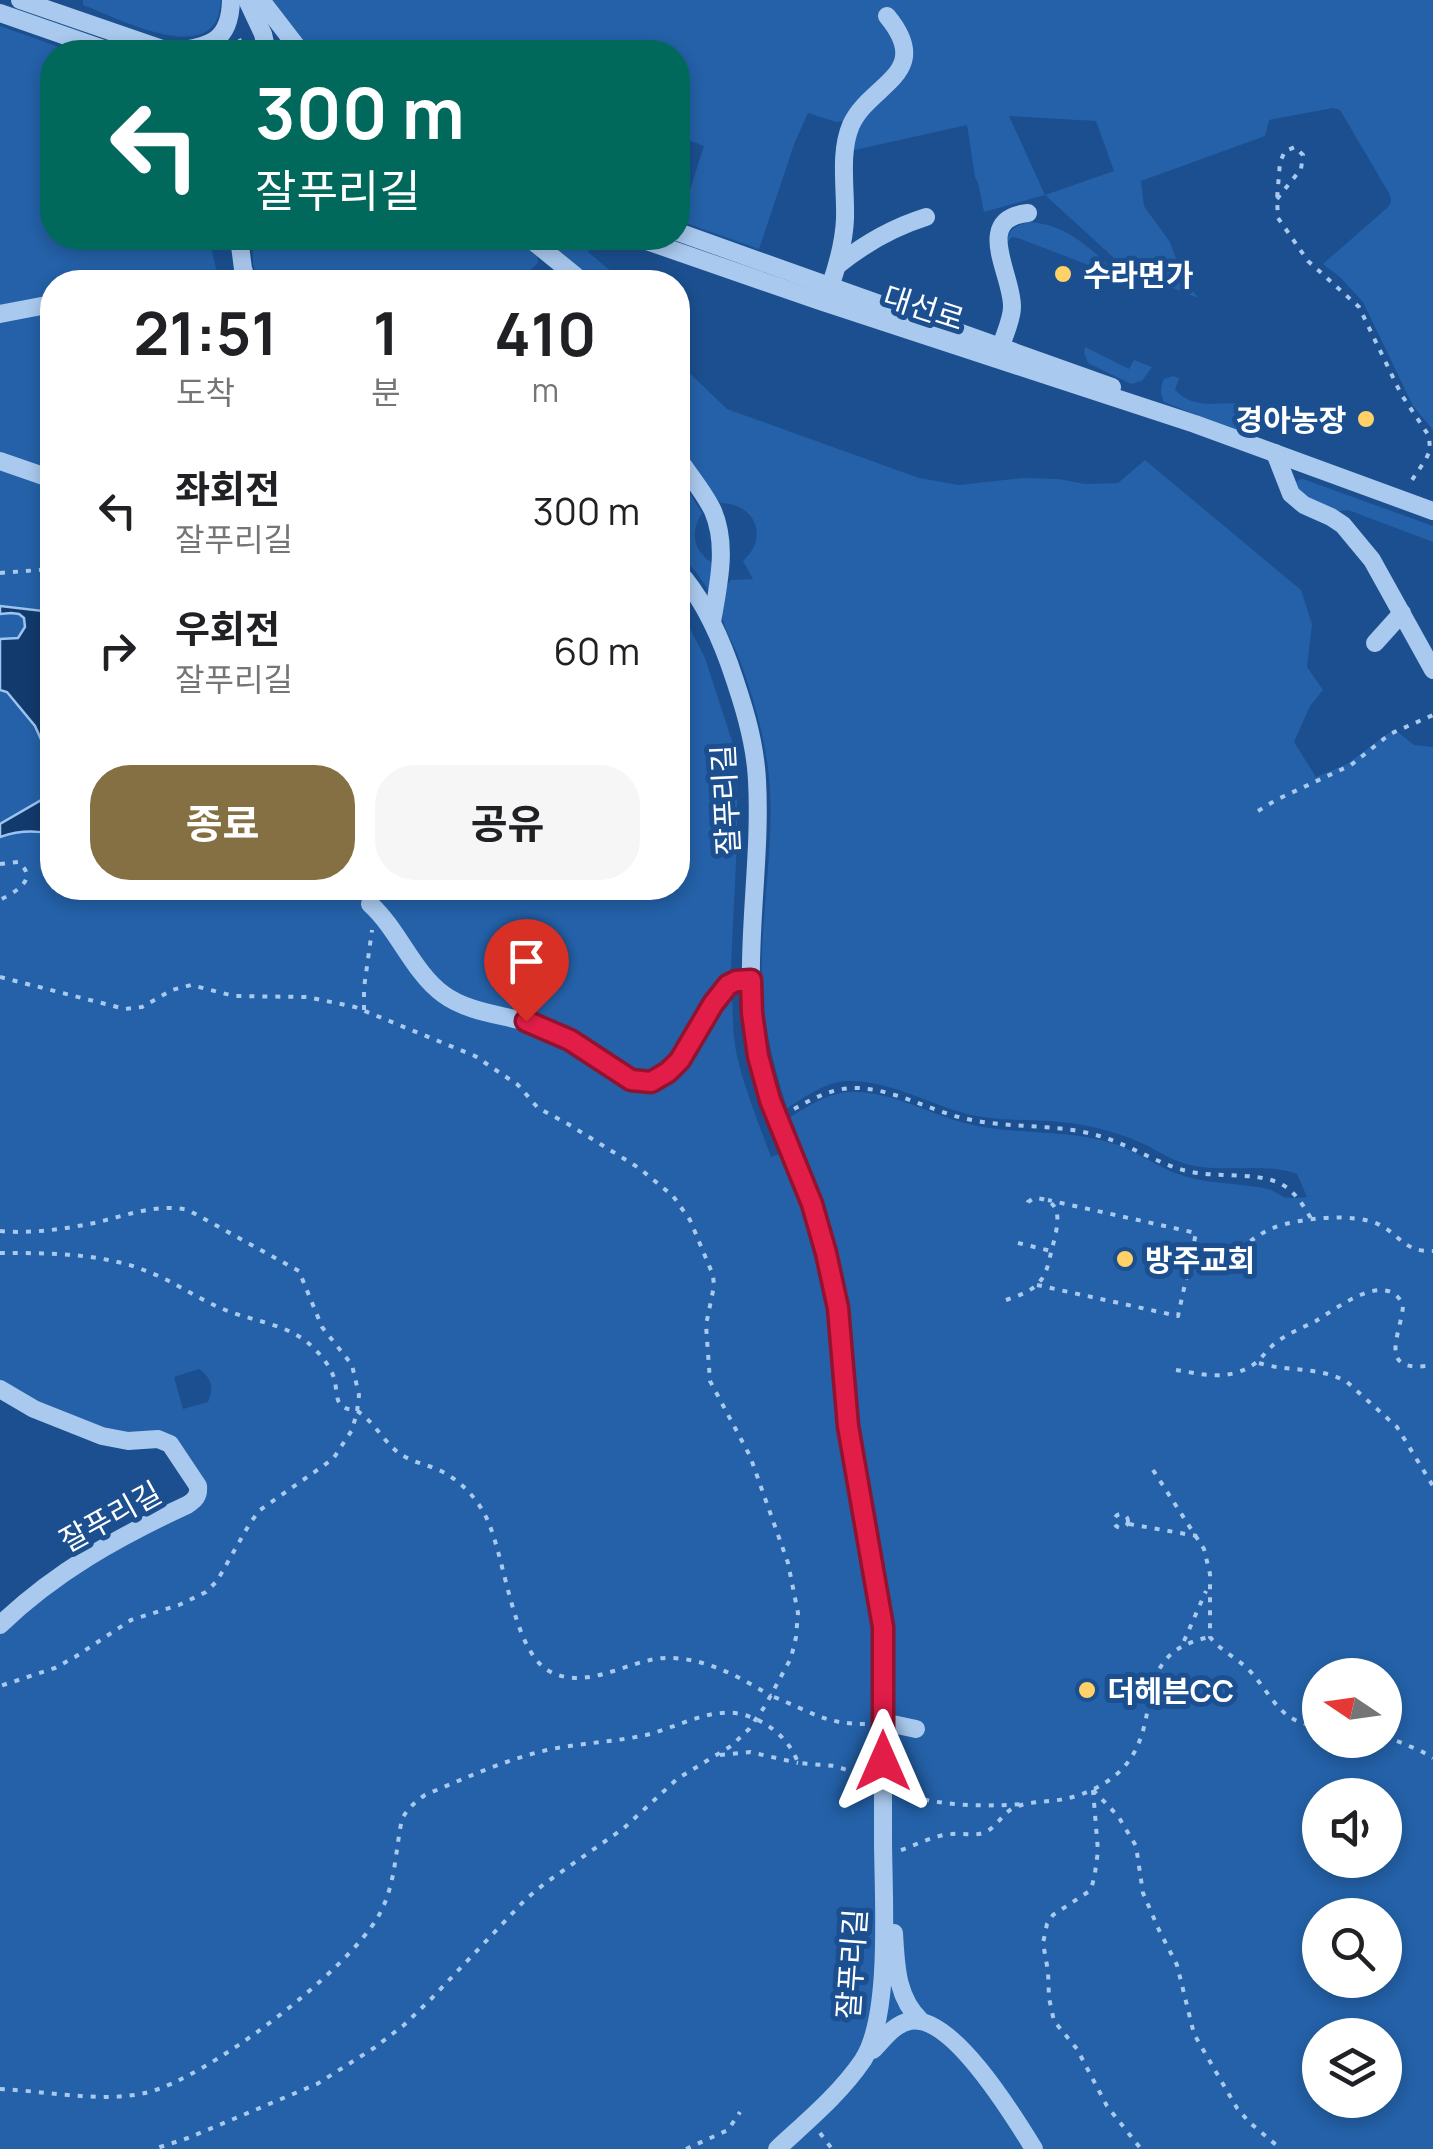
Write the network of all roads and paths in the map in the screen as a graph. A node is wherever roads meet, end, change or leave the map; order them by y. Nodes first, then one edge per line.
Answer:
1 (20, 0) edge
2 (231, 0) edge
3 (247, 0) edge
4 (261, 0) edge
5 (0, 12) edge
6 (886, 16) dead end
7 (78, 40) edge
8 (136, 40) edge
9 (216, 40) edge
10 (263, 40) edge
11 (292, 40) edge
12 (1276, 199) junction
13 (1028, 213) dead end
14 (926, 218) dead end
15 (690, 236) edge
16 (544, 250) edge
17 (672, 250) edge
18 (838, 265) junction
19 (569, 270) edge
20 (830, 287) junction
21 (40, 306) edge
22 (0, 314) edge
23 (1000, 347) junction
24 (1195, 424) junction
25 (1274, 453) junction
26 (0, 461) edge
27 (40, 474) edge
28 (690, 476) edge
29 (1398, 498) junction
30 (1433, 512) edge
31 (40, 570) edge
32 (0, 572) edge
33 (690, 588) edge
34 (1402, 613) junction
35 (712, 622) junction
36 (1376, 643) dead end
37 (1433, 670) edge
38 (1433, 715) edge
39 (1258, 811) dead end
40 (0, 864) edge
41 (0, 900) edge
42 (370, 904) joint
43 (0, 977) edge
44 (751, 980) junction
45 (364, 1010) junction
46 (778, 1120) junction
47 (1048, 1200) junction
48 (1026, 1210) dead end
49 (1312, 1220) junction
50 (0, 1231) edge
51 (1018, 1244) dead end
52 (1240, 1249) dead end
53 (1051, 1251) junction
54 (1433, 1251) edge
55 (0, 1253) edge
56 (1037, 1285) junction
57 (1006, 1300) dead end
58 (1258, 1363) junction
59 (1433, 1365) edge
60 (1176, 1370) dead end
61 (0, 1389) edge
62 (357, 1412) junction
63 (1152, 1470) dead end
64 (1433, 1486) edge
65 (1129, 1524) dead end
66 (1197, 1536) junction
67 (1208, 1586) junction
68 (0, 1626) edge
69 (1210, 1636) junction
70 (1183, 1643) junction
71 (0, 1686) edge
72 (1125, 1694) dead end
73 (773, 1697) junction
74 (1149, 1700) junction
75 (756, 1720) junction
76 (876, 1723) junction
77 (1302, 1723) edge
78 (916, 1729) dead end
79 (1402, 1743) edge
80 (715, 1756) junction
81 (1433, 1758) edge
82 (798, 1763) junction
83 (874, 1780) dead end
84 (886, 1786) dead end
85 (1092, 1790) junction
86 (1023, 1804) junction
87 (883, 1857) junction
88 (921, 2021) junction
89 (865, 2057) junction
90 (0, 2088) edge
91 (740, 2112) dead end
92 (154, 2149) edge
93 (686, 2149) edge
94 (778, 2149) edge
95 (1034, 2149) edge
96 (1141, 2149) edge
97 (1281, 2149) edge

1 - 8 street
2 - 9 street
3 - 10 street
4 - 11 street
5 - 7 street
6 - 18 street
12 - 12 path
12 - 29 path
13 - 23 street, 대선로
14 - 18 street, 대선로
15 - 20 street, 대선로
16 - 19 street
17 - 24 street, 대선로
18 - 20 street
20 - 23 street, 대선로
21 - 22 street
23 - 24 street, 대선로
24 - 25 street, 대선로
25 - 29 street, 대선로
25 - 34 street
26 - 27 street
28 - 35 street, 잘푸리길
29 - 30 street, 대선로
31 - 32 path
33 - 35 street, 잘푸리길
34 - 36 street
34 - 37 street
35 - 44 street, 잘푸리길
38 - 39 path
40 - 41 path
42 - 44 street
42 - 45 path
43 - 45 path
44 - 46 street, 잘푸리길
45 - 73 path
46 - 49 path
46 - 76 street, 잘푸리길
47 - 48 path
47 - 53 path
47 - 56 path
49 - 52 path
49 - 54 path
50 - 62 path
51 - 53 path
53 - 56 path
55 - 62 path
56 - 57 path
58 - 59 path
58 - 60 path
58 - 64 path
61 - 68 street, 잘푸리길
62 - 71 path
62 - 73 path
63 - 66 path
65 - 66 path
66 - 67 path
67 - 69 path
67 - 70 path
69 - 70 path
69 - 77 path
70 - 74 path
72 - 74 path
73 - 75 path
73 - 76 path
74 - 85 path
75 - 80 path
75 - 82 path
75 - 90 path
76 - 78 street
76 - 87 street, 잘푸리길, bridge
79 - 81 path
80 - 82 path
80 - 92 path
82 - 83 path
84 - 86 path
85 - 86 path
85 - 96 path
85 - 97 path
86 - 87 path
87 - 88 street, 잘푸리길
87 - 89 street, 잘푸리길
88 - 89 street, 잘푸리길
88 - 95 street, 잘푸리길
89 - 94 street, 잘푸리길
91 - 93 path

